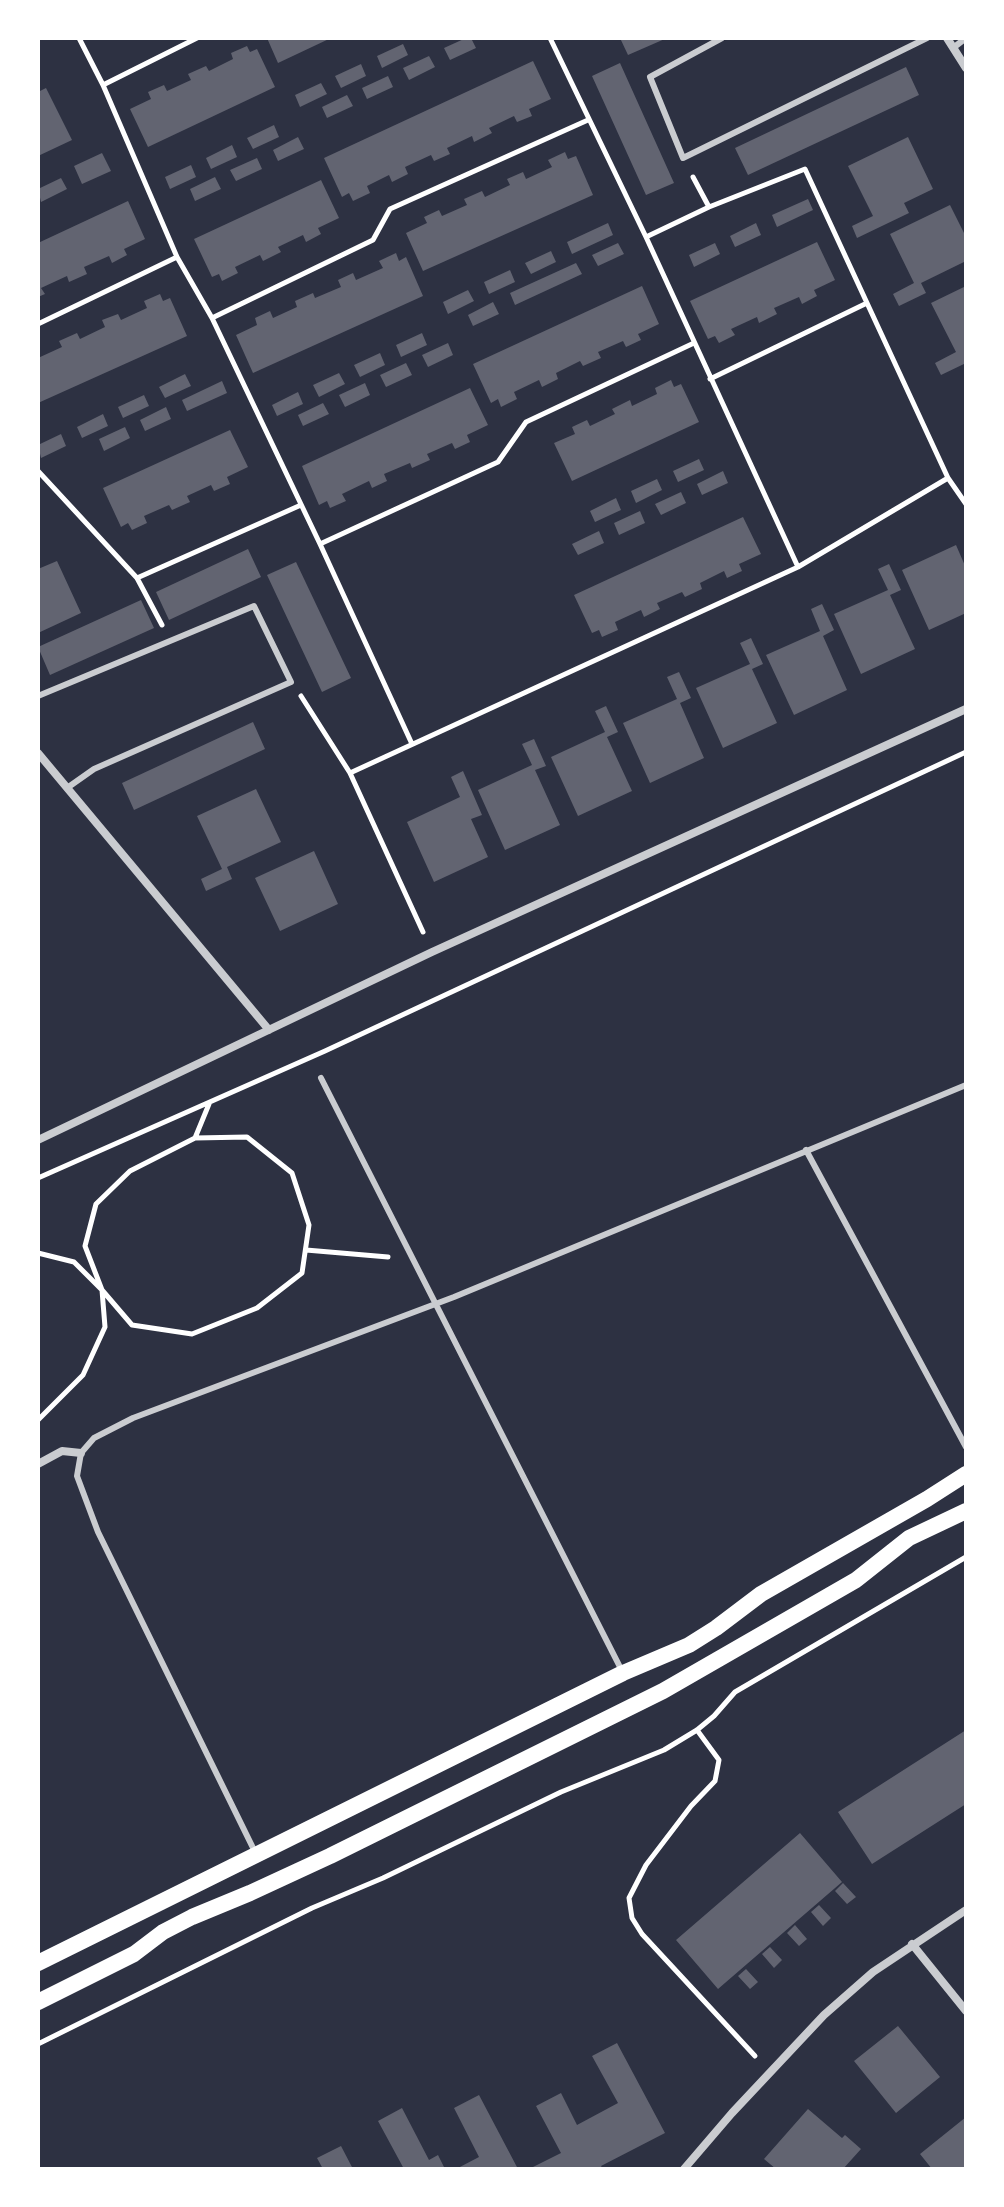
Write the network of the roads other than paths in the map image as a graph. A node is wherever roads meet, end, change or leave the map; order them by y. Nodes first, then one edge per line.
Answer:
1 (722, 38) edge
2 (927, 38) edge
3 (947, 38) edge
4 (966, 38) edge
5 (953, 48) junction
6 (966, 68) edge
7 (38, 696) edge
8 (966, 709) edge
9 (38, 753) edge
10 (67, 788) junction
11 (269, 1030) junction
12 (321, 1078) dead end
13 (966, 1085) edge
14 (38, 1140) edge
15 (806, 1150) junction
16 (437, 1304) junction
17 (966, 1447) edge
18 (81, 1453) junction
19 (38, 1464) edge
20 (966, 1474) edge
21 (966, 1511) edge
22 (623, 1673) junction
23 (257, 1855) junction
24 (966, 1910) edge
25 (912, 1944) junction
26 (38, 1963) edge
27 (38, 2002) edge
28 (966, 2011) edge
29 (684, 2169) edge

1 - 2 lane
3 - 5 street
4 - 5 lane
5 - 6 street
7 - 10 lane
8 - 11 street
9 - 10 street
10 - 11 street
11 - 14 street
12 - 16 lane
13 - 15 lane
15 - 16 lane
15 - 17 lane
16 - 18 lane
16 - 22 lane
18 - 19 street
18 - 23 lane
20 - 22 main road
21 - 27 main road
22 - 23 main road
23 - 26 main road
24 - 25 street
25 - 28 street
25 - 29 street

